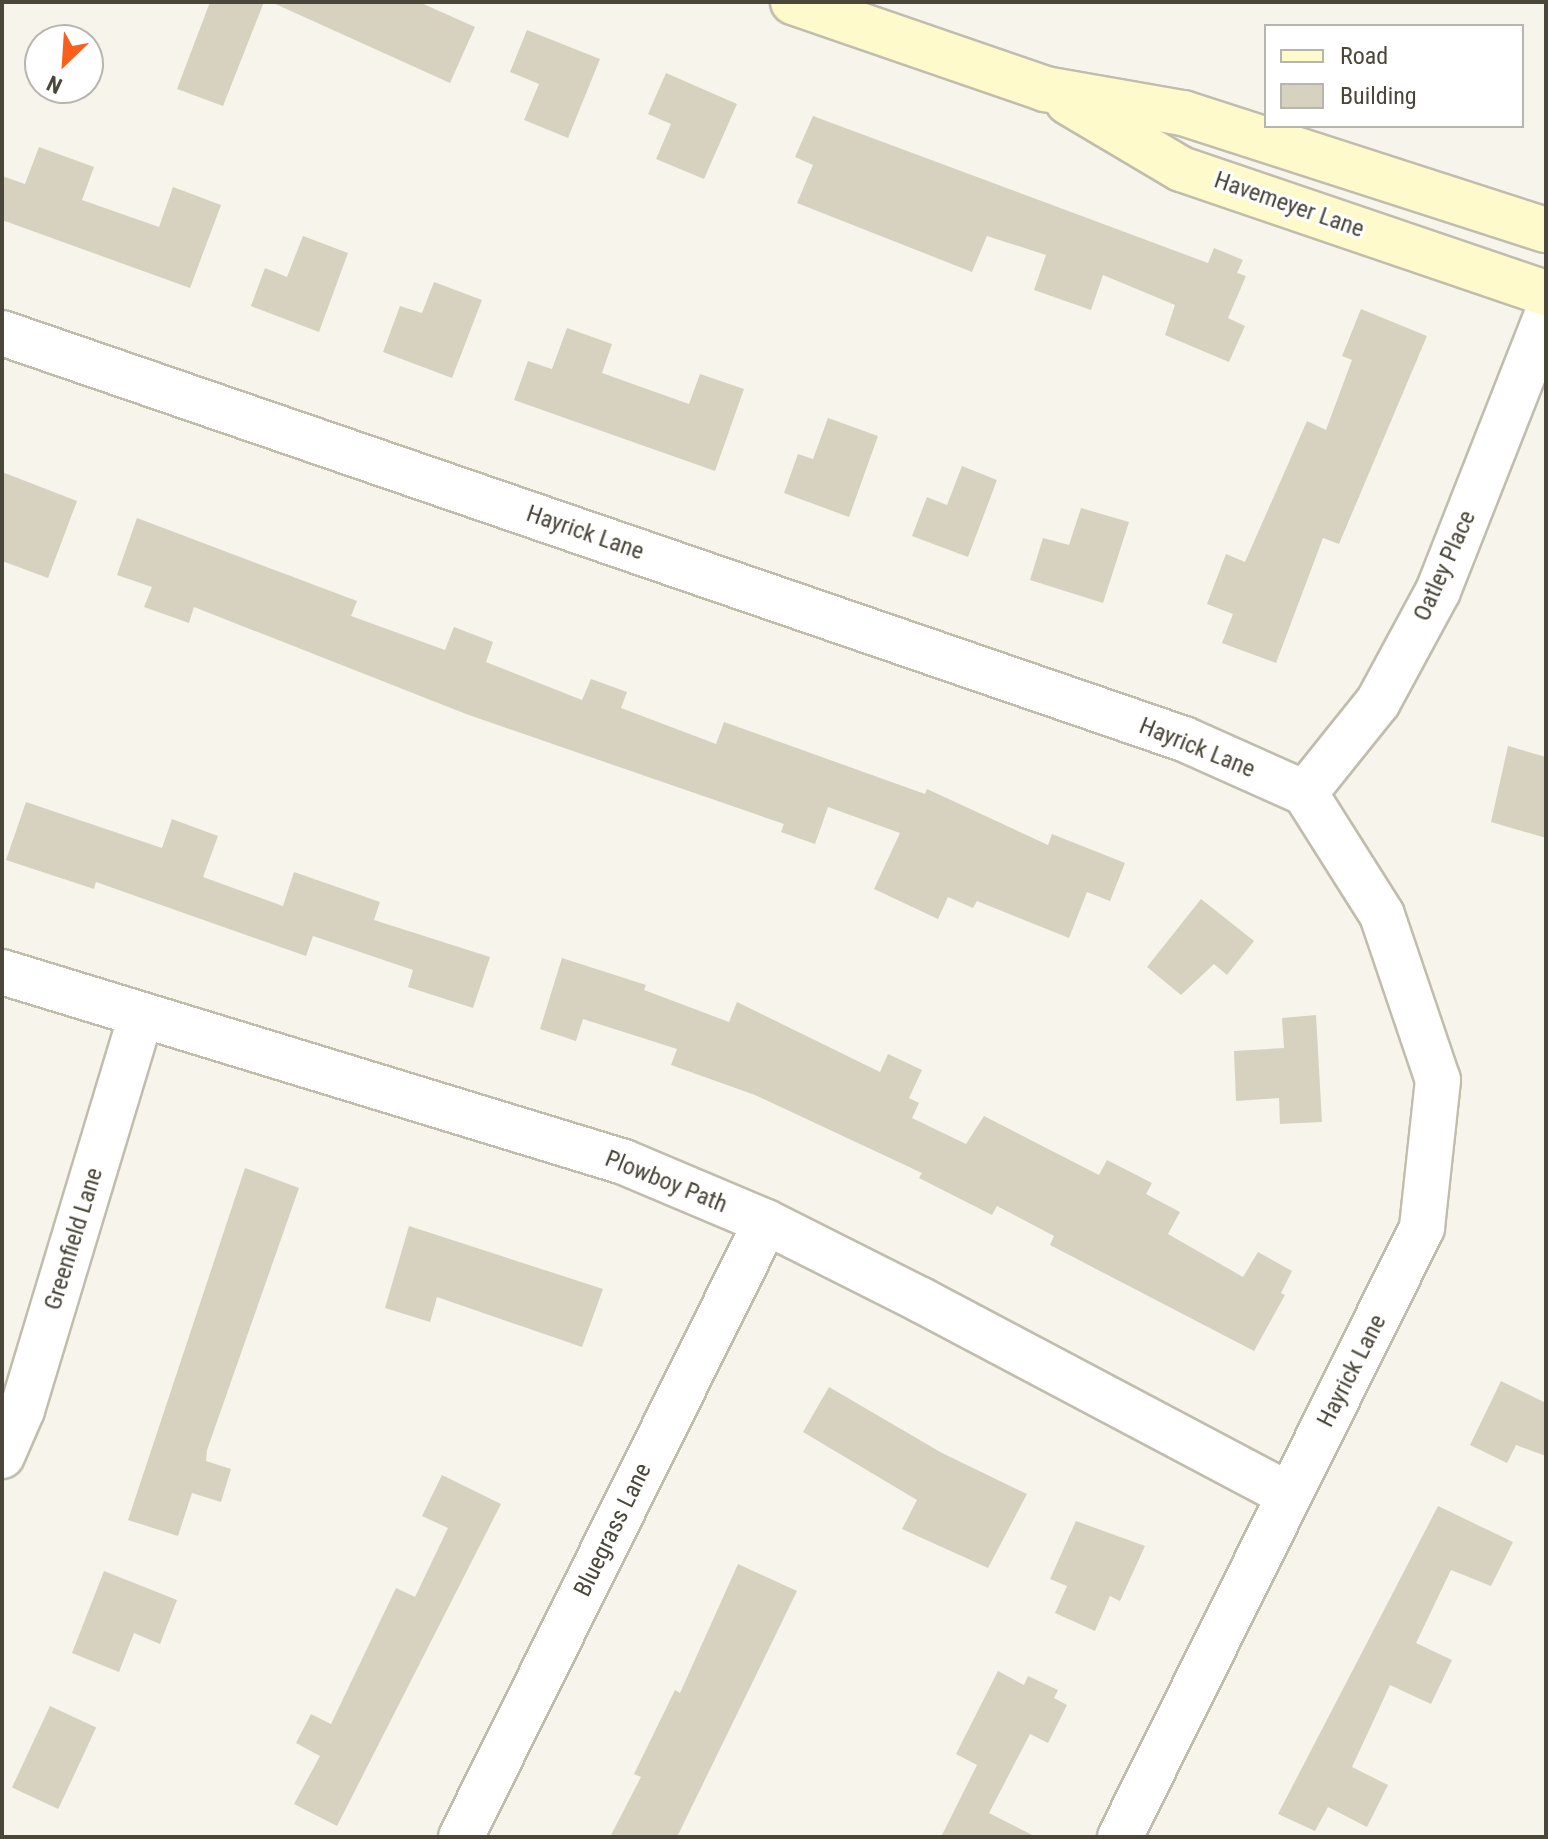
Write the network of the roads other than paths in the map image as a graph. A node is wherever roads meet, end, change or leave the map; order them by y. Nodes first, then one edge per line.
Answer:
1 (793, 2) edge
2 (1045, 89) junction
3 (1546, 230) edge
4 (1546, 293) edge
5 (1546, 317) edge
6 (2, 333) edge
7 (1305, 793) junction
8 (2, 972) edge
9 (140, 1019) junction
10 (766, 1222) junction
11 (2, 1456) edge
12 (1289, 1495) junction
13 (461, 1837) edge
14 (1120, 1837) edge

1 - 2 street, Havemeyer Lane
2 - 3 street, Havemeyer Lane
2 - 4 street, Havemeyer Lane
5 - 7 street, Oatley Place
6 - 7 street, Hayrick Lane
7 - 12 street, Hayrick Lane
8 - 9 street, Plowboy Path
9 - 10 street, Plowboy Path
9 - 11 street, Greenfield Lane
10 - 12 street, Plowboy Path
10 - 13 street, Bluegrass Lane
12 - 14 street, Hayrick Lane

